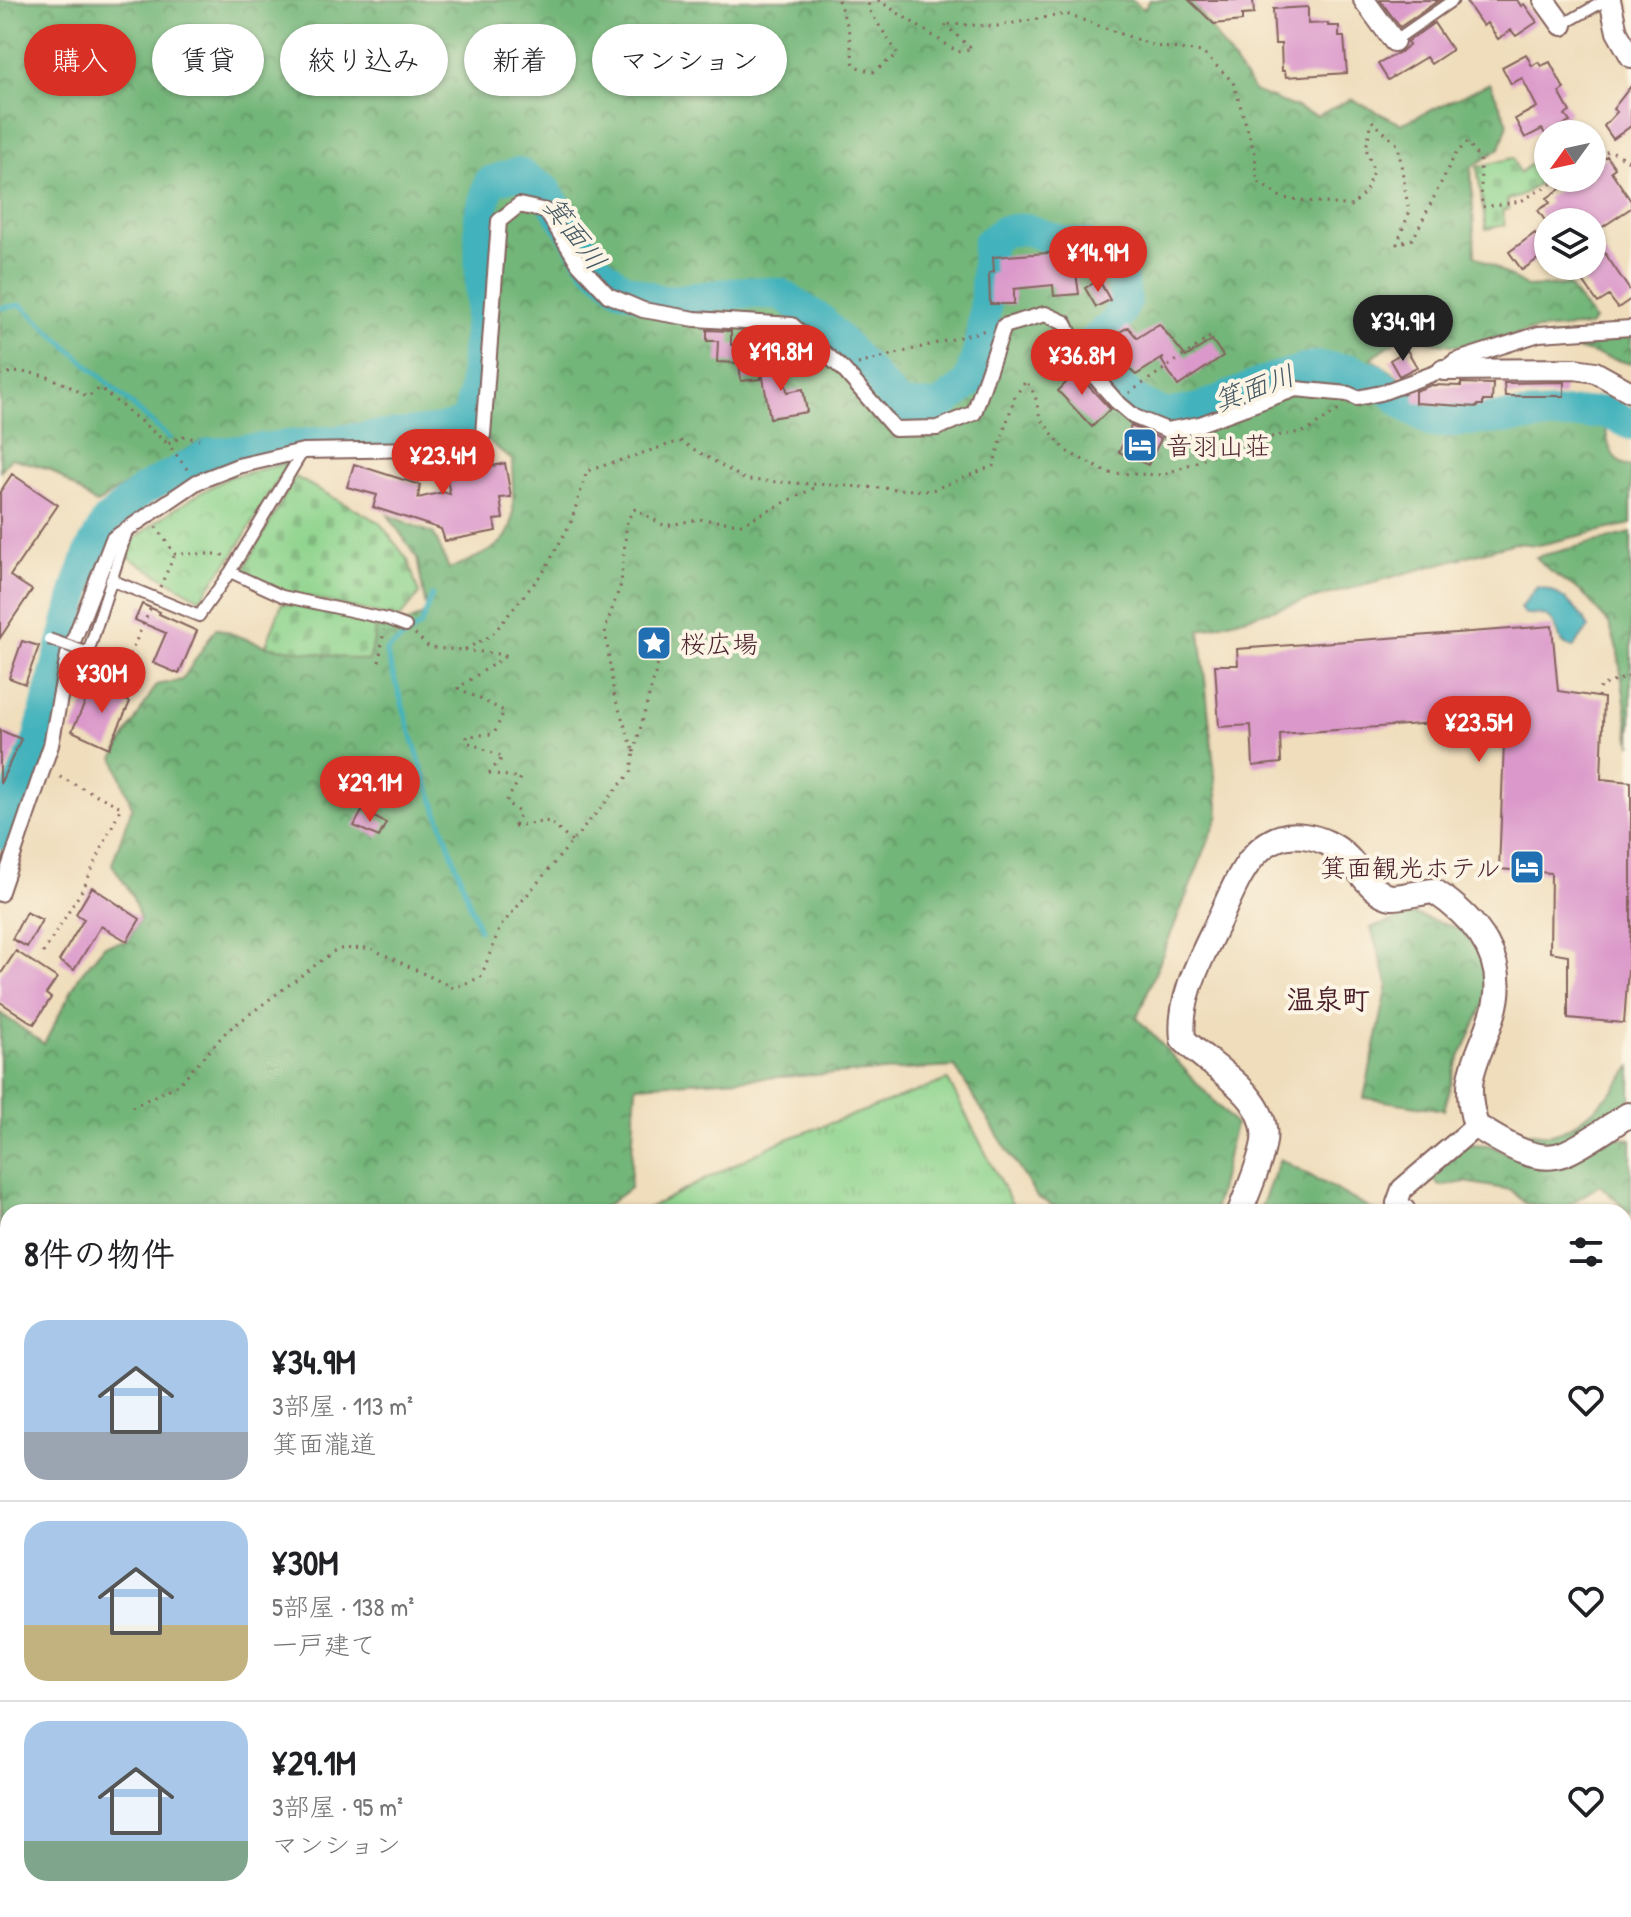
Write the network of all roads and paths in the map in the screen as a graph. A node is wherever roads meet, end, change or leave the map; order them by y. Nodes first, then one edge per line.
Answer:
1 (838, 0) edge
2 (868, 0) edge
3 (878, 0) edge
4 (1364, 0) edge
5 (1453, 0) edge
6 (1544, 0) edge
7 (1608, 0) edge
8 (1562, 25) joint
9 (1394, 41) joint
10 (1631, 57) edge
11 (1606, 152) edge
12 (1631, 162) edge
13 (1537, 192) edge
14 (994, 328) dead end
15 (1631, 328) edge
16 (1215, 334) dead end
17 (849, 367) dead end
18 (1443, 370) junction
19 (0, 374) edge
20 (1136, 388) dead end
21 (1631, 392) edge
22 (1357, 398) junction
23 (199, 440) dead end
24 (169, 445) junction
25 (303, 451) junction
26 (193, 477) dead end
27 (818, 486) junction
28 (147, 514) junction
29 (129, 526) junction
30 (175, 554) junction
31 (221, 554) dead end
32 (230, 572) junction
33 (111, 580) junction
34 (157, 594) junction
35 (387, 619) junction
36 (406, 626) dead end
37 (416, 635) dead end
38 (49, 639) dead end
39 (657, 641) dead end
40 (464, 650) junction
41 (379, 662) dead end
42 (1631, 676) edge
43 (117, 684) dead end
44 (1598, 697) dead end
45 (634, 752) junction
46 (56, 775) dead end
47 (572, 842) junction
48 (0, 894) edge
49 (43, 953) dead end
50 (132, 1107) dead end
51 (1631, 1116) edge
52 (1476, 1126) junction
53 (1243, 1204) edge
54 (1398, 1204) edge

1 - 2 path
3 - 13 path
4 - 9 street
5 - 9 lane
6 - 8 street
7 - 8 lane
7 - 10 street
11 - 12 path
14 - 17 path
15 - 18 street
16 - 20 path
18 - 21 street
18 - 22 street
19 - 24 path
22 - 25 street
22 - 27 path
23 - 24 path
24 - 26 path
25 - 28 street
25 - 32 lane
27 - 40 path
27 - 45 path
28 - 29 street
28 - 30 path
29 - 33 lane
29 - 48 street
30 - 31 path
30 - 34 path
32 - 34 lane
32 - 35 lane
33 - 34 lane
33 - 38 lane, bridge
34 - 43 path
35 - 36 lane
35 - 41 path
37 - 40 path
39 - 45 path
40 - 47 path
42 - 44 path
45 - 47 path
46 - 49 path
47 - 50 path
51 - 52 street
52 - 53 street
52 - 54 street

